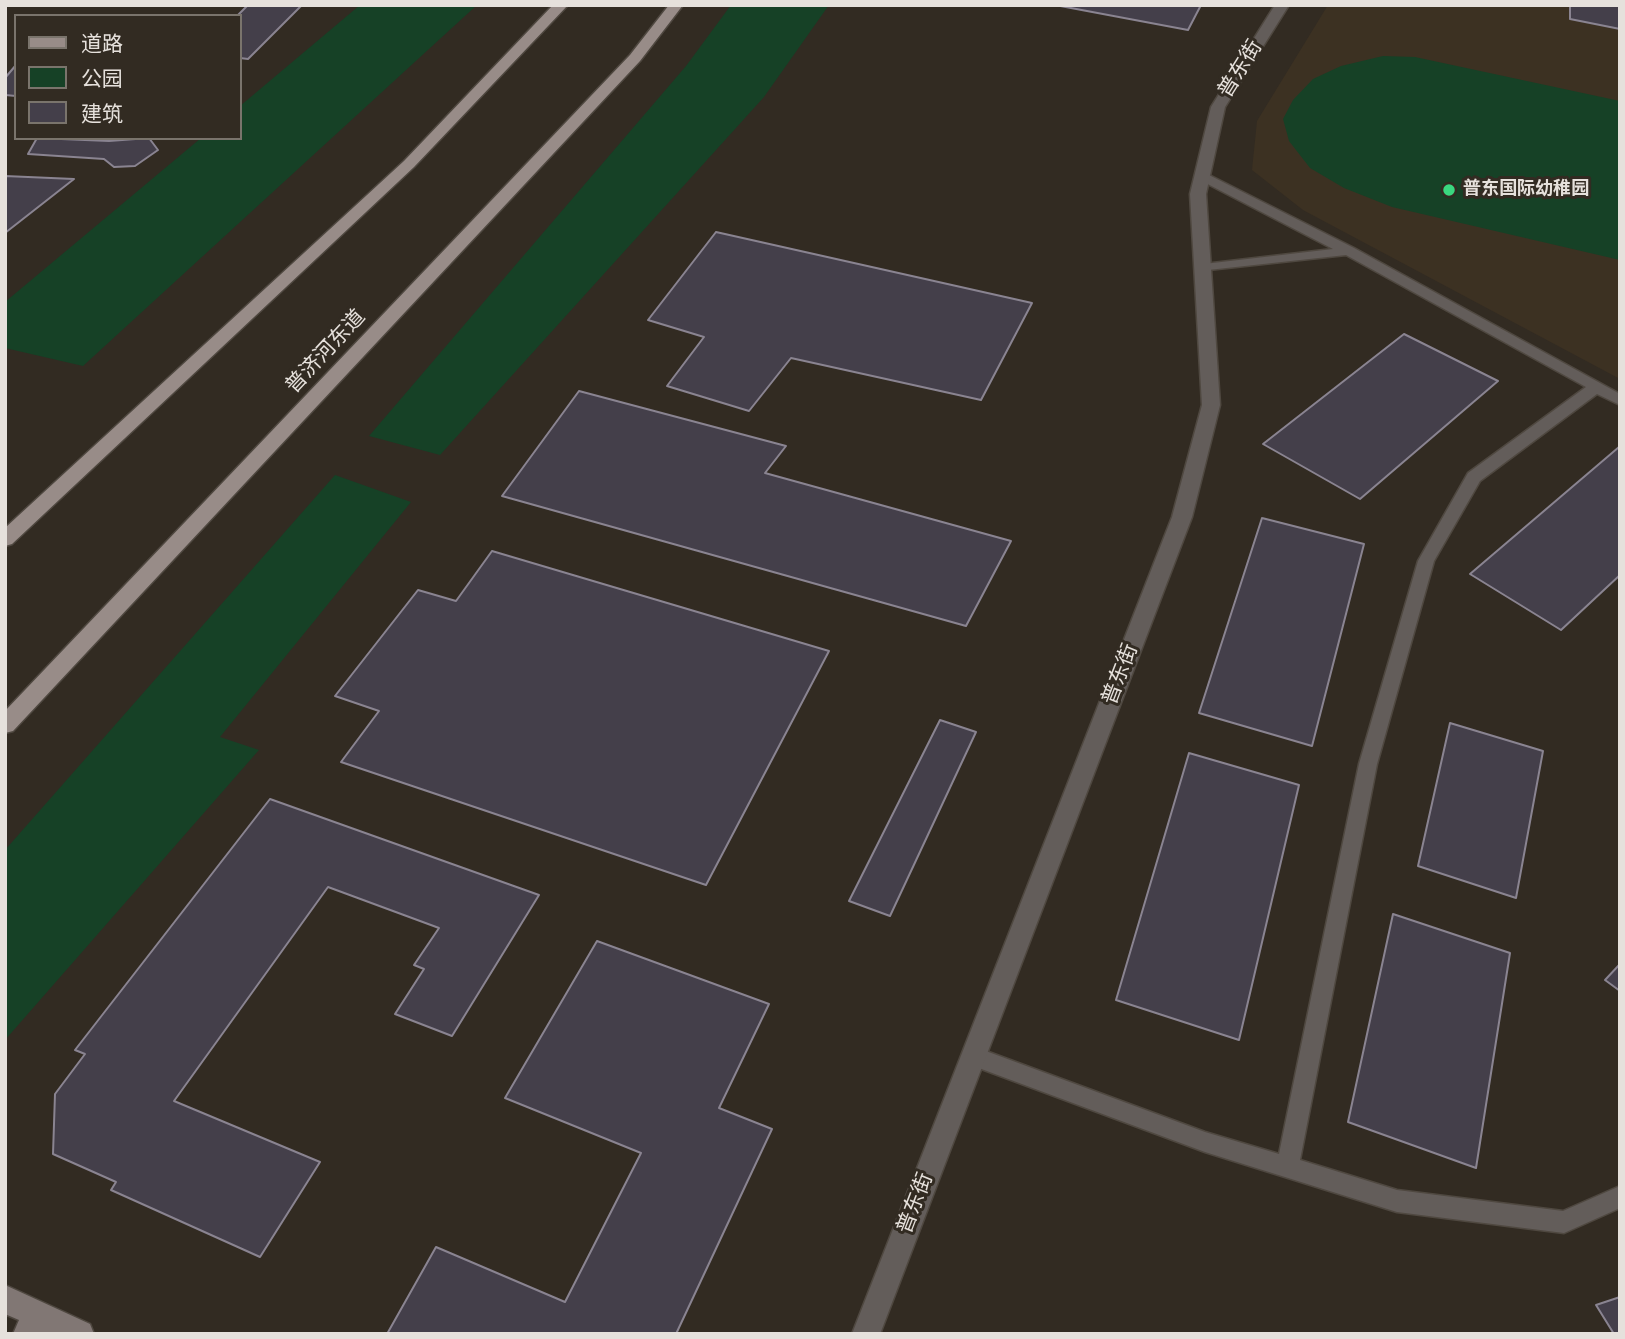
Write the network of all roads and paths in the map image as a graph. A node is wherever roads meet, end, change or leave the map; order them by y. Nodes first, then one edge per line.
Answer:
1 (561, 5) edge
2 (676, 5) edge
3 (1282, 5) edge
4 (1203, 176) junction
5 (1349, 251) junction
6 (1204, 268) junction
7 (1596, 387) junction
8 (1620, 400) edge
9 (5, 539) edge
10 (5, 725) edge
11 (975, 1057) junction
12 (1287, 1168) junction
13 (1620, 1197) edge
14 (5, 1299) edge
15 (34, 1324) edge
16 (80, 1334) edge
17 (866, 1334) edge

1 - 9 main road
2 - 10 main road, 普济河东道
3 - 4 street, 普东街
4 - 5 lane
4 - 6 street, 普东街
5 - 6 lane
5 - 7 lane
6 - 11 street, 普东街
7 - 8 lane
7 - 12 lane
11 - 12 lane
11 - 17 street, 普东街
12 - 13 lane
14 - 15 street
15 - 16 street

